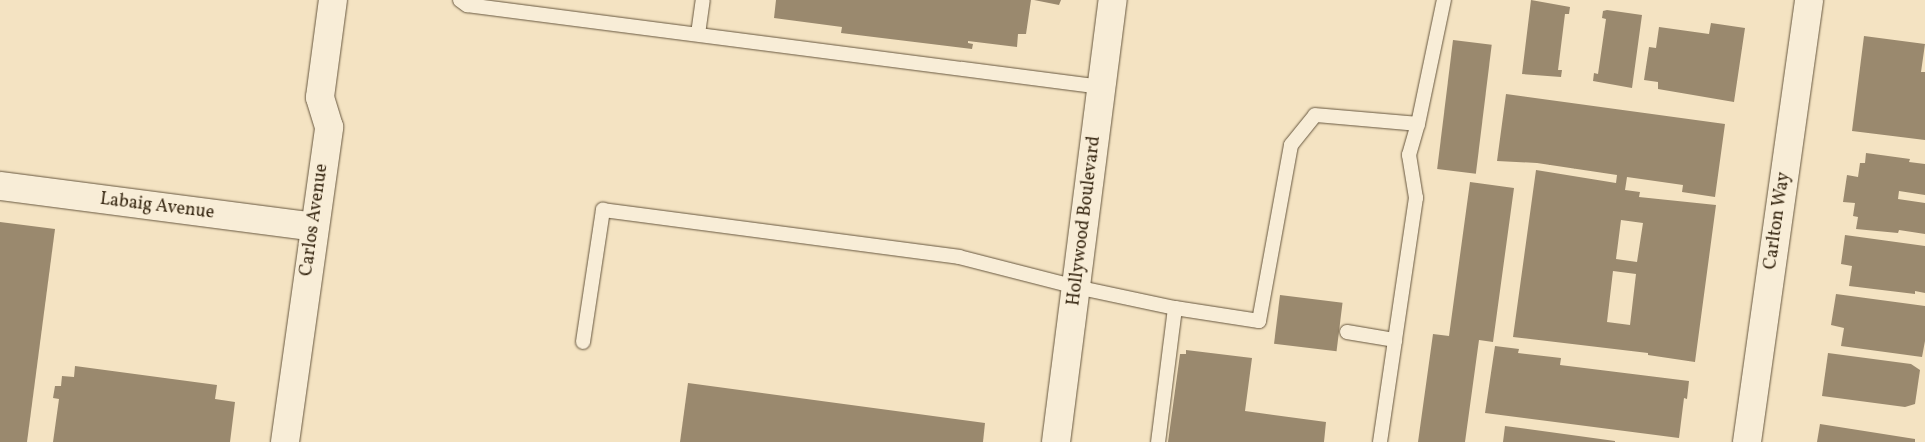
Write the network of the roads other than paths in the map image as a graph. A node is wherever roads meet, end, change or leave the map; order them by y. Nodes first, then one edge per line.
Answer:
1 (334, 0) edge
2 (460, 0) edge
3 (703, 0) edge
4 (1113, 0) edge
5 (1444, 0) edge
6 (1809, 0) edge
7 (698, 34) junction
8 (1102, 88) junction
9 (1418, 124) junction
10 (0, 186) edge
11 (314, 228) junction
12 (1076, 286) junction
13 (1174, 308) junction
14 (1347, 332) dead end
15 (1395, 340) junction
16 (583, 342) dead end
17 (285, 442) edge
18 (1056, 442) edge
19 (1158, 442) edge
20 (1380, 442) edge
21 (1747, 442) edge

1 - 11 street, Carlos Avenue
2 - 7 lane
3 - 7 lane
4 - 8 street, Hollywood Boulevard
5 - 9 lane
6 - 21 street, Carlton Way
7 - 8 lane
8 - 12 street, Hollywood Boulevard
9 - 13 lane
9 - 15 lane
10 - 11 street, Labaig Avenue
11 - 17 street, Carlos Avenue
12 - 13 lane
12 - 16 lane
12 - 18 street, Hollywood Boulevard
13 - 19 lane
14 - 15 lane
15 - 20 lane

